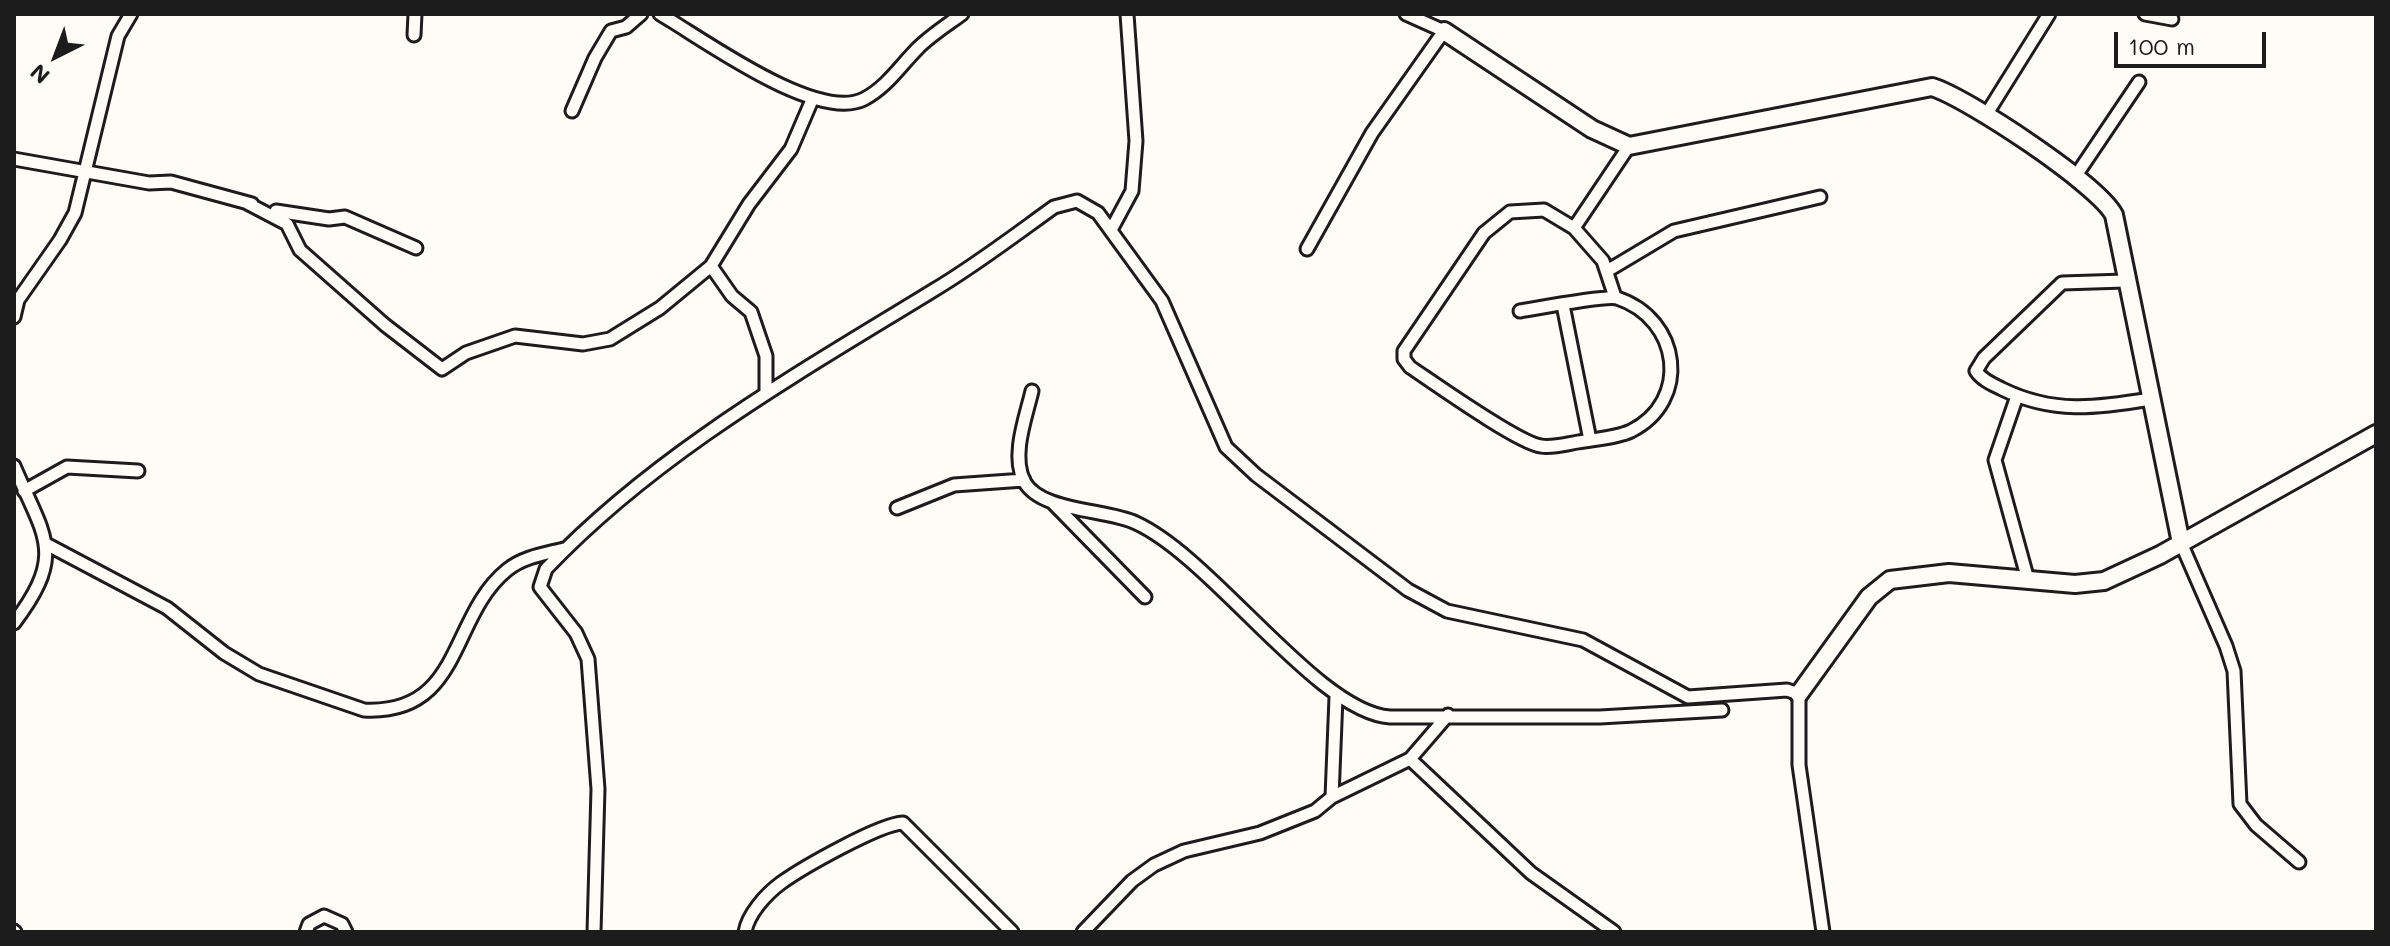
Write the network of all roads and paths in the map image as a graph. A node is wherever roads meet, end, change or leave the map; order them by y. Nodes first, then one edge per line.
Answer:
1 (131, 14) edge
2 (415, 14) edge
3 (641, 14) edge
4 (660, 14) edge
5 (962, 14) edge
6 (1127, 14) edge
7 (1406, 14) edge
8 (2049, 14) edge
9 (2145, 14) edge
10 (2172, 19) dead end
11 (1444, 31) junction
12 (414, 35) dead end
13 (2139, 82) dead end
14 (812, 100) junction
15 (572, 111) dead end
16 (1986, 115) junction
17 (1629, 146) junction
18 (14, 159) edge
19 (85, 169) junction
20 (2075, 177) junction
21 (1820, 197) dead end
22 (245, 202) junction
23 (1574, 228) junction
24 (1111, 230) junction
25 (416, 248) dead end
26 (1307, 249) dead end
27 (711, 266) junction
28 (1607, 271) junction
29 (2125, 281) junction
30 (1615, 297) junction
31 (1563, 305) junction
32 (1520, 311) dead end
33 (14, 317) edge
34 (1032, 391) dead end
35 (766, 392) junction
36 (2017, 396) junction
37 (2151, 399) junction
38 (2376, 434) edge
39 (1590, 440) junction
40 (14, 466) edge
41 (138, 471) dead end
42 (1024, 480) junction
43 (24, 491) junction
44 (1052, 502) junction
45 (897, 508) dead end
46 (2181, 543) junction
47 (48, 545) junction
48 (566, 548) junction
49 (2028, 580) junction
50 (1145, 597) dead end
51 (14, 623) edge
52 (1799, 694) junction
53 (1336, 697) junction
54 (1722, 710) dead end
55 (1448, 715) junction
56 (1410, 759) junction
57 (1332, 797) junction
58 (2299, 862) dead end
59 (306, 932) edge
60 (346, 932) edge
61 (594, 932) edge
62 (745, 932) edge
63 (1012, 932) edge
64 (1082, 932) edge
65 (1614, 932) edge
66 (1823, 932) edge

1 - 19 street
2 - 12 street
3 - 15 street
4 - 14 street
5 - 14 street
6 - 24 street
7 - 11 street
8 - 16 street
9 - 10 street
11 - 17 street
11 - 26 street
13 - 20 street
14 - 27 street
16 - 17 street
16 - 20 street
17 - 23 street
18 - 19 street
19 - 22 street
19 - 33 street
20 - 29 street
21 - 28 street
22 - 25 street
22 - 27 street
23 - 28 street
23 - 39 street
24 - 35 street
24 - 52 street
27 - 35 street
28 - 30 street
29 - 36 street
29 - 37 street
30 - 31 street
30 - 39 street
31 - 32 street
31 - 39 street
34 - 42 street
35 - 48 street
36 - 37 street
36 - 49 street
37 - 46 street
38 - 46 street
40 - 43 street
41 - 43 street
42 - 44 street
42 - 45 street
43 - 47 street
44 - 50 street
44 - 53 street
46 - 49 street
46 - 58 street
47 - 48 street
47 - 51 street
48 - 61 street
49 - 52 street
52 - 66 street
53 - 55 street
53 - 57 street
54 - 55 street
55 - 56 street
56 - 57 street
56 - 65 street
57 - 64 street
59 - 60 street
62 - 63 street

